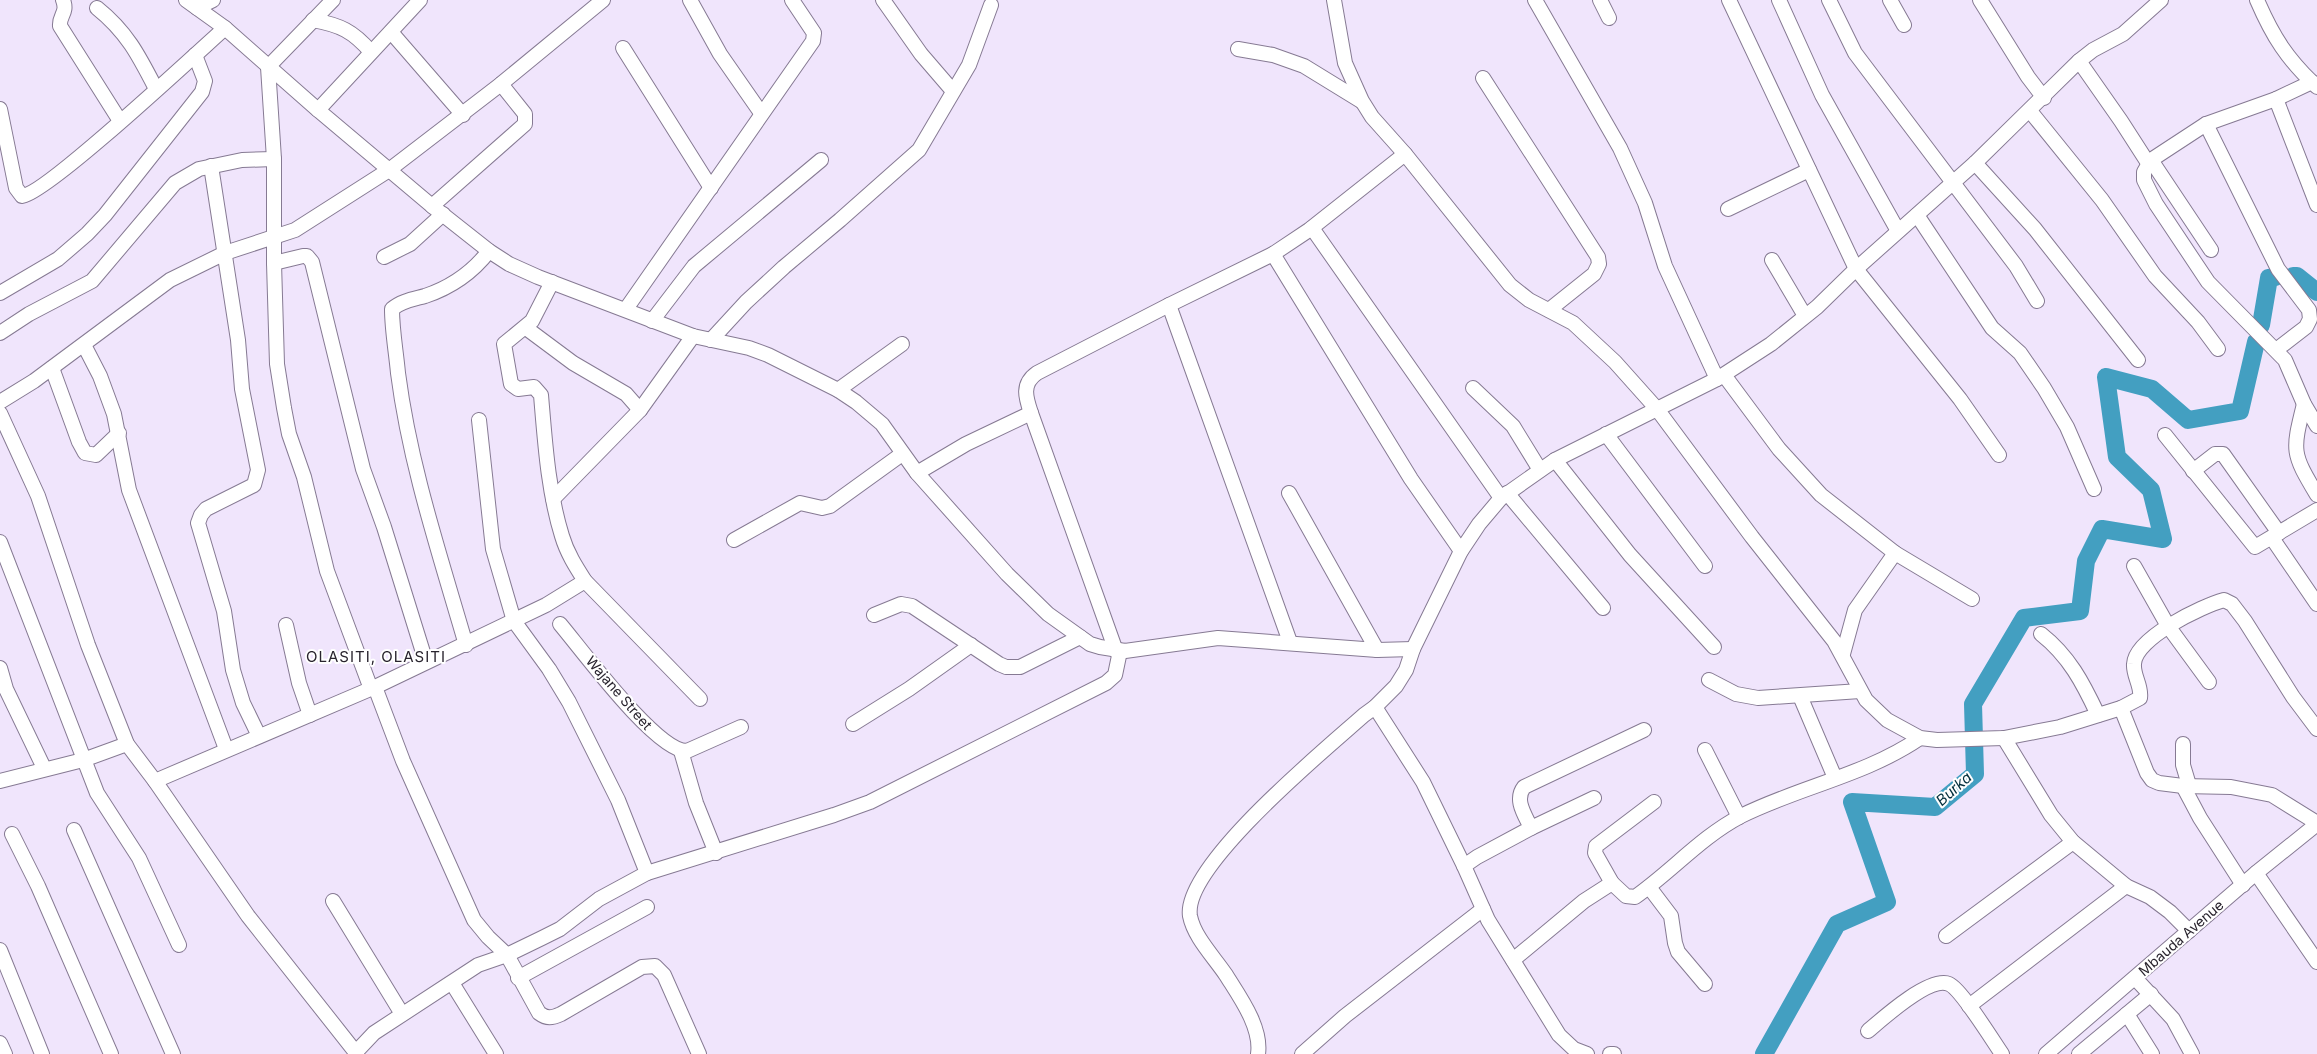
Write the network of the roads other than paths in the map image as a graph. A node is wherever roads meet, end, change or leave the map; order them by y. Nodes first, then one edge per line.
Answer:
1 (64, 0) edge
2 (213, 0) edge
3 (334, 0) edge
4 (420, 0) edge
5 (603, 0) edge
6 (690, 0) edge
7 (792, 0) edge
8 (883, 0) edge
9 (1334, 0) edge
10 (1534, 0) edge
11 (1600, 0) edge
12 (1729, 0) edge
13 (1779, 0) edge
14 (1829, 0) edge
15 (1890, 0) edge
16 (1980, 0) edge
17 (2257, 0) edge
18 (2159, 1) edge
19 (191, 4) edge
20 (991, 5) dead end
21 (97, 8) dead end
22 (1609, 18) dead end
23 (313, 20) junction
24 (1904, 25) dead end
25 (225, 28) junction
26 (391, 32) junction
27 (623, 48) dead end
28 (1238, 49) dead end
29 (371, 52) junction
30 (195, 55) junction
31 (2079, 61) junction
32 (268, 67) junction
33 (1483, 78) dead end
34 (501, 84) junction
35 (2315, 85) edge
36 (156, 89) junction
37 (952, 90) junction
38 (2044, 98) junction
39 (2276, 99) junction
40 (1362, 101) junction
41 (0, 109) edge
42 (318, 110) junction
43 (2030, 111) junction
44 (761, 113) junction
45 (463, 115) junction
46 (120, 121) junction
47 (2206, 124) junction
48 (1406, 154) junction
49 (274, 159) junction
50 (821, 160) dead end
51 (2149, 162) junction
52 (1975, 163) junction
53 (211, 166) junction
54 (389, 170) junction
55 (1809, 170) junction
56 (1952, 184) junction
57 (711, 188) junction
58 (2317, 205) edge
59 (1728, 209) dead end
60 (437, 210) junction
61 (1917, 215) junction
62 (1312, 228) junction
63 (1898, 231) junction
64 (274, 237) junction
65 (2211, 250) dead end
66 (489, 251) junction
67 (225, 252) junction
68 (1273, 254) junction
69 (384, 257) dead end
70 (1772, 260) dead end
71 (274, 263) junction
72 (1856, 268) junction
73 (552, 282) junction
74 (0, 293) edge
75 (2037, 301) dead end
76 (1169, 305) junction
77 (626, 310) junction
78 (1549, 310) junction
79 (1806, 316) junction
80 (652, 321) junction
81 (526, 328) junction
82 (0, 334) edge
83 (693, 336) junction
84 (711, 340) junction
85 (902, 344) dead end
86 (84, 345) junction
87 (2218, 349) dead end
88 (2276, 350) junction
89 (2138, 360) dead end
90 (52, 368) junction
91 (1721, 378) junction
92 (1473, 388) dead end
93 (838, 390) junction
94 (0, 402) edge
95 (2304, 404) junction
96 (1657, 409) junction
97 (640, 410) junction
98 (0, 413) edge
99 (1031, 414) junction
100 (479, 420) dead end
101 (2317, 426) edge
102 (119, 433) junction
103 (1606, 434) junction
104 (2165, 435) dead end
105 (902, 454) junction
106 (1999, 455) dead end
107 (1555, 460) junction
108 (1540, 470) junction
109 (2193, 471) junction
110 (917, 473) junction
111 (2094, 489) dead end
112 (1290, 493) dead end
113 (1504, 495) junction
114 (2317, 495) edge
115 (553, 499) junction
116 (2317, 510) edge
117 (2276, 535) junction
118 (734, 540) dead end
119 (0, 542) edge
120 (1461, 551) junction
121 (1896, 553) junction
122 (1705, 566) dead end
123 (2134, 566) dead end
124 (585, 581) junction
125 (1972, 599) dead end
126 (2317, 604) edge
127 (1603, 608) dead end
128 (874, 615) dead end
129 (514, 621) junction
130 (560, 624) dead end
131 (286, 625) dead end
132 (2168, 626) junction
133 (2041, 634) dead end
134 (1080, 637) junction
135 (1290, 642) junction
136 (466, 645) junction
137 (971, 645) junction
138 (1714, 647) dead end
139 (1413, 649) junction
140 (1378, 650) junction
141 (1118, 651) junction
142 (1843, 654) junction
143 (426, 662) junction
144 (0, 668) edge
145 (1709, 680) dead end
146 (2209, 682) dead end
147 (373, 688) junction
148 (1860, 691) junction
149 (1800, 696) junction
150 (700, 699) dead end
151 (1375, 707) junction
152 (2121, 708) junction
153 (310, 715) junction
154 (2098, 715) junction
155 (853, 724) dead end
156 (741, 727) dead end
157 (2317, 729) edge
158 (1644, 730) dead end
159 (259, 736) junction
160 (1920, 738) junction
161 (2004, 738) junction
162 (126, 744) junction
163 (2183, 744) dead end
164 (226, 749) junction
165 (1705, 750) dead end
166 (681, 751) junction
167 (83, 760) junction
168 (44, 768) junction
169 (1835, 778) junction
170 (155, 780) junction
171 (0, 781) edge
172 (2186, 785) junction
173 (1594, 798) dead end
174 (1654, 802) dead end
175 (1739, 817) junction
176 (2317, 824) edge
177 (1531, 828) junction
178 (74, 830) dead end
179 (12, 834) dead end
180 (2073, 842) junction
181 (716, 853) junction
182 (1464, 866) junction
183 (647, 873) junction
184 (2256, 873) junction
185 (1612, 883) junction
186 (2243, 885) junction
187 (2126, 886) junction
188 (1649, 887) junction
189 (333, 901) dead end
190 (648, 907) dead end
191 (1482, 909) junction
192 (2189, 931) junction
193 (1946, 936) dead end
194 (179, 945) dead end
195 (0, 950) edge
196 (507, 955) junction
197 (1513, 960) junction
198 (2317, 962) edge
199 (518, 978) junction
200 (2135, 978) junction
201 (452, 982) junction
202 (1705, 984) dead end
203 (2152, 994) junction
204 (1969, 1006) junction
205 (402, 1014) junction
206 (2127, 1014) junction
207 (1868, 1031) dead end
208 (0, 1043) edge
209 (357, 1053) edge
210 (5, 1054) edge
211 (42, 1054) edge
212 (111, 1054) edge
213 (173, 1054) edge
214 (496, 1054) edge
215 (698, 1054) edge
216 (1258, 1054) edge
217 (1302, 1054) edge
218 (1588, 1054) edge
219 (1610, 1054) edge
220 (1614, 1054) edge
221 (2002, 1054) edge
222 (2046, 1054) edge
223 (2079, 1054) edge
224 (2152, 1054) edge
225 (2192, 1054) edge

1 - 46 street
2 - 19 street
3 - 23 street
4 - 26 street
5 - 34 street
6 - 44 street
7 - 44 street
8 - 37 street
9 - 40 street
10 - 91 street
11 - 22 street
12 - 55 street
13 - 63 street
14 - 56 street
15 - 24 street
16 - 38 street
17 - 35 street
18 - 31 street
19 - 25 street
20 - 37 street
21 - 36 street
23 - 29 street
23 - 32 street
25 - 30 street
25 - 32 street
26 - 29 street
26 - 45 street
27 - 57 street
28 - 40 street
29 - 42 street
30 - 36 street
30 - 74 street
31 - 38 street
31 - 51 street
32 - 42 street
32 - 49 street
33 - 78 street
34 - 45 street
34 - 60 street
35 - 39 street
36 - 46 street
37 - 84 street
38 - 43 street
39 - 47 street
39 - 58 street
40 - 48 street
41 - 46 street
42 - 54 street
43 - 52 street
43 - 87 street
44 - 57 street
45 - 54 street
47 - 51 street
47 - 88 street
48 - 62 street
48 - 78 street
49 - 53 street
49 - 64 street
50 - 80 street
51 - 65 street
51 - 88 street
52 - 56 street
52 - 89 street
53 - 67 street
53 - 82 street
54 - 60 street
54 - 64 street
55 - 59 street
55 - 72 street
56 - 61 street
56 - 75 street
57 - 77 street
60 - 66 street
60 - 69 street
61 - 63 street
61 - 111 street
62 - 68 street
62 - 113 street
63 - 72 street
64 - 67 street
64 - 71 street
66 - 73 street
66 - 136 street
67 - 86 street
67 - 159 street
68 - 76 street
68 - 120 street
70 - 79 street
71 - 143 street
71 - 147 street
72 - 79 street
72 - 106 street
73 - 77 street
73 - 81 street
76 - 99 street
76 - 135 street
77 - 80 street
78 - 96 street
79 - 91 street
80 - 83 street
81 - 97 street
81 - 115 street
83 - 84 street
83 - 97 street
84 - 93 street
85 - 93 street
86 - 90 street
86 - 102 street
88 - 95 street
90 - 94 street
90 - 102 street
91 - 96 street
91 - 121 street
92 - 108 street
93 - 105 street
95 - 101 street
95 - 114 street
96 - 103 street
96 - 142 street
97 - 115 street
98 - 162 street
99 - 110 street
99 - 141 street
100 - 129 street
102 - 164 street
103 - 107 street
103 - 122 street
104 - 109 street
105 - 110 street
105 - 118 street
107 - 108 street
107 - 138 street
108 - 113 street
109 - 117 street
109 - 117 street
110 - 134 street
112 - 140 street
113 - 120 street
113 - 127 street
115 - 124 street
116 - 117 street
117 - 126 street
119 - 167 street
120 - 139 street
121 - 125 street
121 - 142 street
123 - 132 street
124 - 129 street
124 - 150 street
128 - 137 street
129 - 136 street
129 - 183 street
130 - 166 street, Wajane Street
131 - 153 street
132 - 146 street
132 - 152 street
132 - 157 street
133 - 154 street
134 - 137 street
134 - 141 street
135 - 140 street
135 - 141 street
136 - 143 street
137 - 155 street
139 - 140 street
139 - 151 street
141 - 181 street
142 - 148 street
143 - 147 street
144 - 168 street
145 - 149 street
147 - 153 street
147 - 196 street
148 - 149 street
148 - 160 street
149 - 169 street
151 - 182 street
151 - 216 street
152 - 154 street
152 - 172 street
153 - 159 street
154 - 161 street
156 - 166 street
158 - 177 street
159 - 164 street
160 - 161 street
160 - 169 street
161 - 180 street
162 - 167 street
162 - 170 street
163 - 172 street
164 - 170 street
165 - 175 street
166 - 181 street
167 - 168 street
167 - 194 street
168 - 171 street
169 - 175 street
170 - 209 street
172 - 176 street
172 - 186 street
173 - 177 street
174 - 185 street
175 - 188 street
176 - 184 street, Mbauda Avenue
177 - 182 street
178 - 213 street
179 - 212 street
180 - 187 street
180 - 193 street
181 - 183 street
182 - 191 street
183 - 196 street
184 - 186 street, Mbauda Avenue
184 - 198 street
185 - 188 street
185 - 197 street
186 - 192 street, Mbauda Avenue
187 - 192 street
187 - 204 street
188 - 202 street
189 - 205 street
190 - 199 street
191 - 197 street
191 - 217 street
192 - 200 street, Mbauda Avenue
195 - 211 street
196 - 199 street
196 - 201 street
197 - 218 street
199 - 215 street
200 - 203 street
200 - 222 street, Mbauda Avenue
201 - 205 street
201 - 214 street
203 - 206 street
203 - 225 street
204 - 207 street
204 - 221 street
205 - 209 street
206 - 223 street
206 - 224 street
208 - 210 street
219 - 220 street

